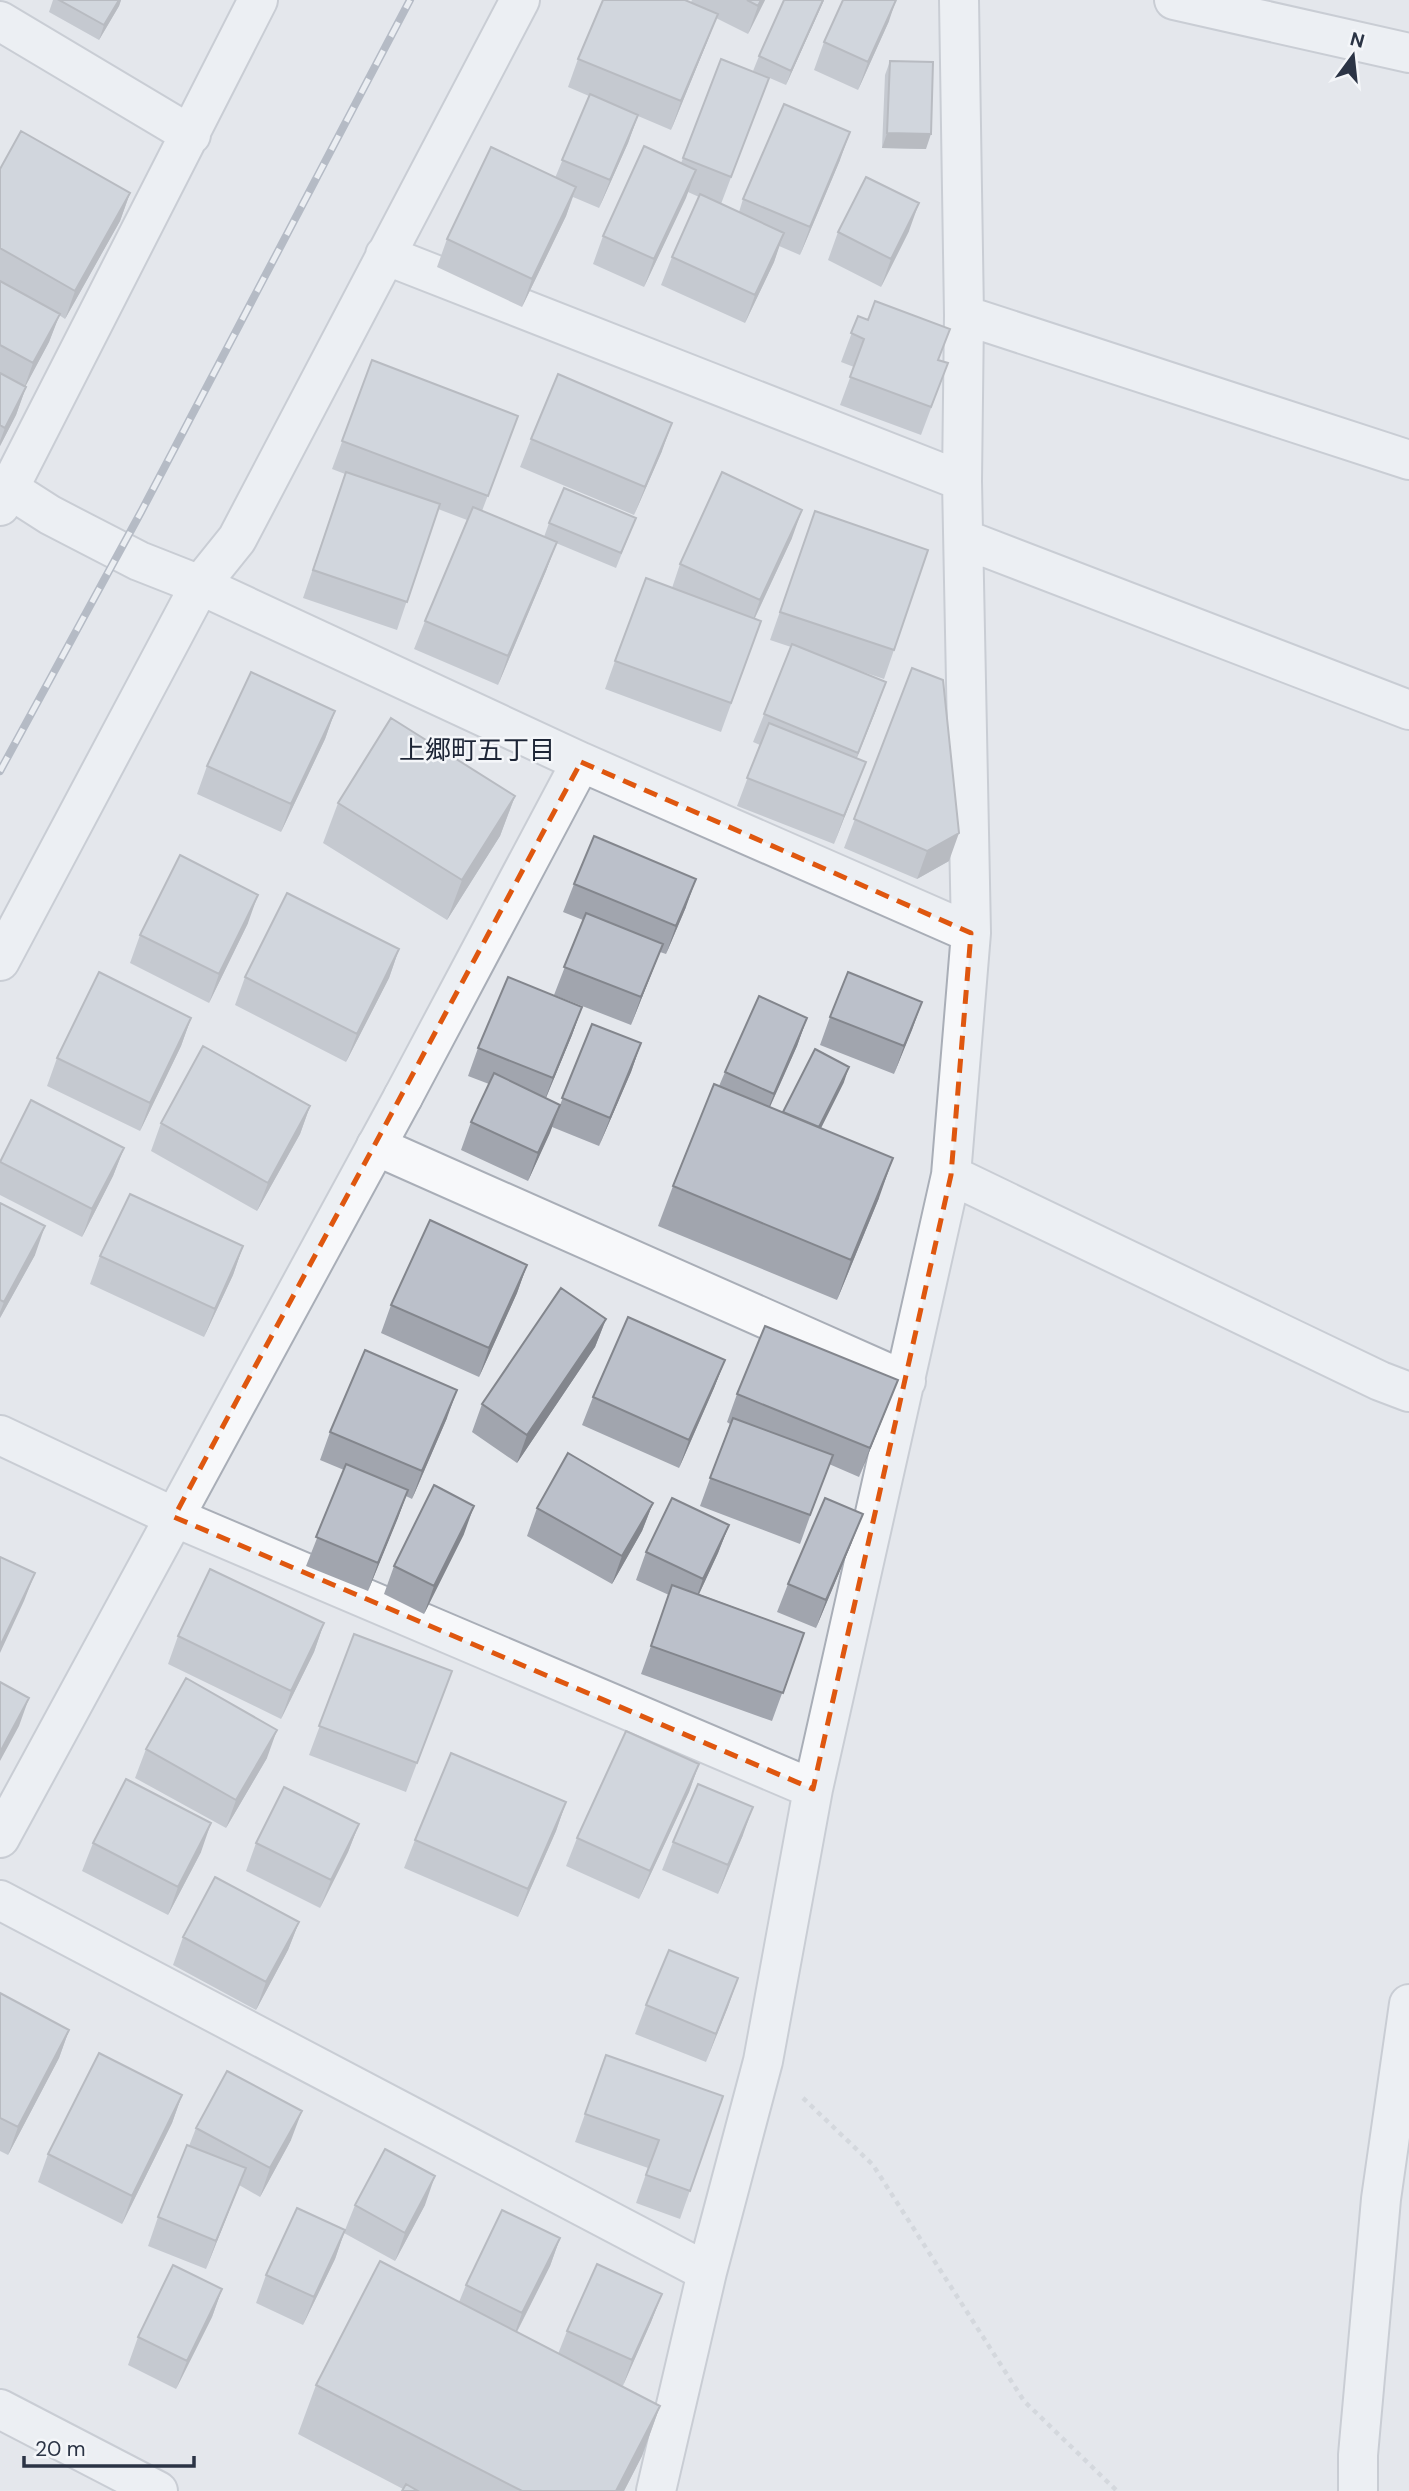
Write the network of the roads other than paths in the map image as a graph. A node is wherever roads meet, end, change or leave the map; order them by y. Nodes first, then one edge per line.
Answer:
1 (258, 0) edge
2 (520, 0) edge
3 (959, 0) edge
4 (1174, 0) edge
5 (0, 21) edge
6 (1409, 53) edge
7 (191, 135) junction
8 (385, 255) junction
9 (964, 316) junction
10 (1409, 460) edge
11 (962, 481) junction
12 (3, 492) edge
13 (964, 539) junction
14 (200, 585) junction
15 (1409, 710) edge
16 (581, 762) junction
17 (971, 933) junction
18 (0, 961) edge
19 (376, 1146) junction
20 (951, 1175) junction
21 (906, 1381) junction
22 (1409, 1392) edge
23 (0, 1435) edge
24 (174, 1517) junction
25 (813, 1789) junction
26 (0, 1838) edge
27 (0, 1900) edge
28 (1409, 2004) edge
29 (707, 2272) junction
30 (0, 2409) edge
31 (137, 2486) edge
32 (656, 2491) edge
33 (1358, 2491) edge

1 - 7 street
2 - 8 street
3 - 9 street
4 - 6 street
5 - 7 street
7 - 12 street
8 - 11 street
8 - 14 street
9 - 10 street
9 - 11 street
11 - 13 street
12 - 14 street
13 - 15 street
13 - 17 street
14 - 16 street
14 - 18 street
16 - 17 street
16 - 19 street
17 - 20 street
19 - 21 street
19 - 24 street
20 - 21 street
20 - 22 street
21 - 25 street
23 - 24 street
24 - 25 street
24 - 26 street
25 - 29 street
27 - 29 street
28 - 33 street
29 - 32 street
30 - 31 street

